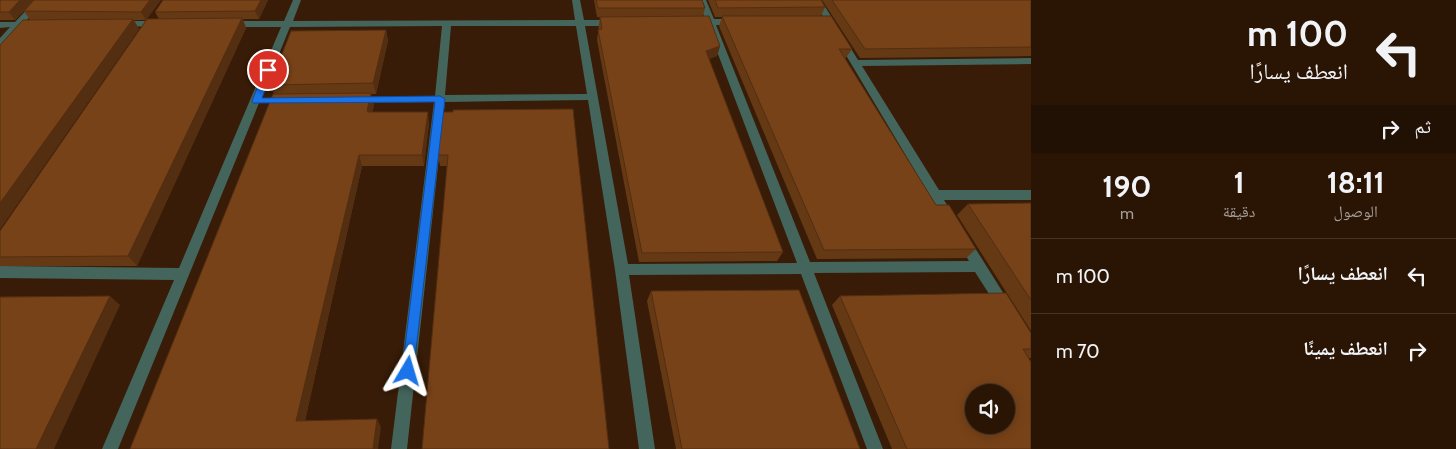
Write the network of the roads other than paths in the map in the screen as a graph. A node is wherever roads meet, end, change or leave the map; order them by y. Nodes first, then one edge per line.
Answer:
1 (41, 0) edge
2 (297, 0) edge
3 (576, 0) edge
4 (702, 0) edge
5 (817, 0) edge
6 (682, 22) edge
7 (710, 22) junction
8 (750, 22) edge
9 (447, 23) junction
10 (579, 23) junction
11 (626, 23) edge
12 (17, 24) junction
13 (46, 24) edge
14 (112, 24) edge
15 (170, 24) edge
16 (218, 24) edge
17 (286, 24) junction
18 (0, 25) edge
19 (0, 43) edge
20 (1031, 61) edge
21 (856, 63) junction
22 (592, 97) junction
23 (440, 99) junction
24 (344, 100) edge
25 (936, 195) junction
26 (1031, 195) edge
27 (978, 266) junction
28 (806, 268) junction
29 (622, 270) junction
30 (0, 272) edge
31 (182, 274) junction
32 (1010, 315) edge
33 (110, 449) edge
34 (399, 449) edge
35 (647, 449) edge
36 (875, 449) edge

1 - 12 street
2 - 17 street
3 - 10 street
4 - 7 street
5 - 21 street
6 - 7 street
7 - 8 street
7 - 28 street
9 - 10 street
9 - 17 street
9 - 23 street
10 - 11 street
10 - 22 street
12 - 13 street
12 - 18 street
12 - 19 street
14 - 15 street
16 - 17 street
17 - 31 street
20 - 21 street
21 - 25 street
22 - 23 street
22 - 29 street
23 - 24 street
23 - 34 street
25 - 26 street
25 - 27 street
27 - 28 street
27 - 32 street
28 - 29 street
28 - 36 street
29 - 35 street
30 - 31 street
31 - 33 street

